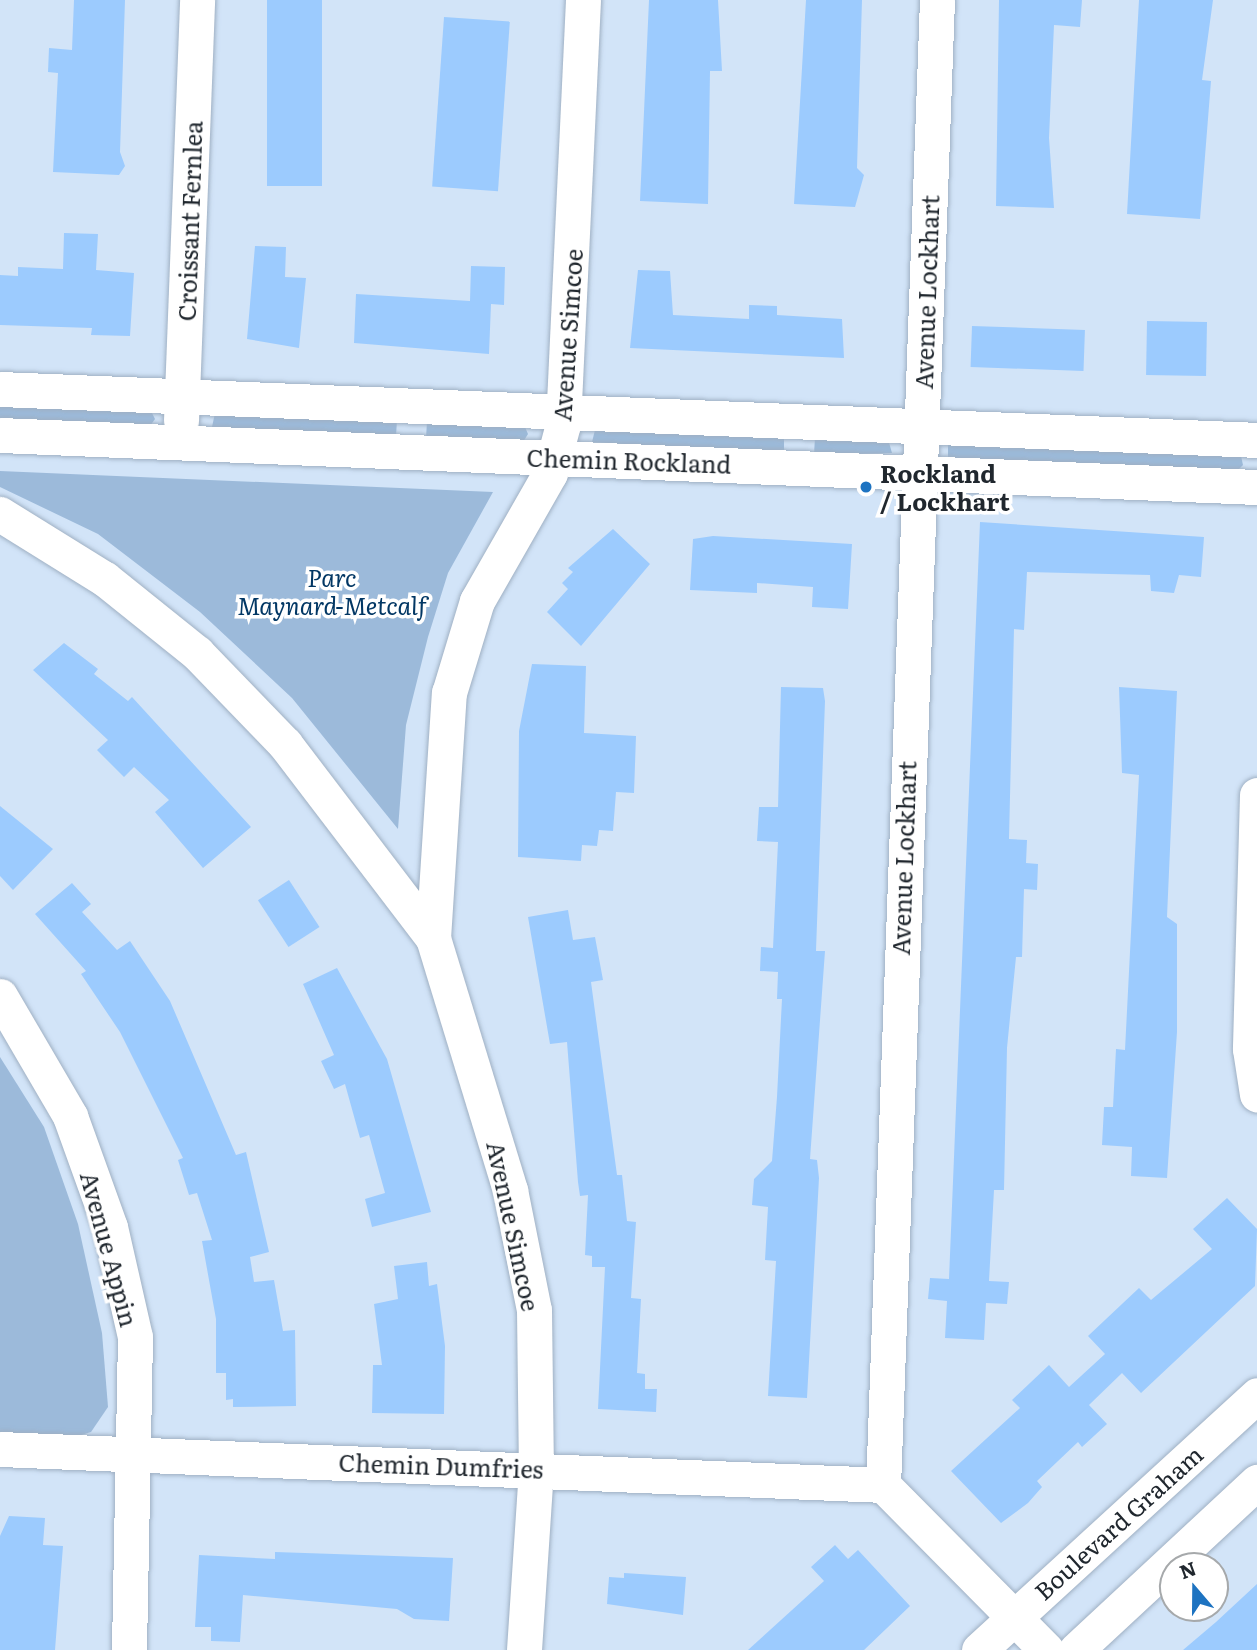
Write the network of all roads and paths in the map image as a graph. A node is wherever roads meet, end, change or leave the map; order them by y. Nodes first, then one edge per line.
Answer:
1 (197, 0) edge
2 (583, 0) edge
3 (937, 0) edge
4 (0, 389) edge
5 (182, 396) junction
6 (564, 412) junction
7 (920, 426) junction
8 (0, 435) edge
9 (1257, 440) edge
10 (180, 443) junction
11 (556, 457) junction
12 (917, 473) junction
13 (1257, 487) edge
14 (0, 514) edge
15 (1257, 795) edge
16 (433, 938) junction
17 (0, 996) edge
18 (1257, 1094) edge
19 (1257, 1395) edge
20 (0, 1449) edge
21 (136, 1454) junction
22 (536, 1469) junction
23 (1257, 1482) edge
24 (883, 1485) junction
25 (1014, 1617) junction
26 (129, 1650) edge
27 (524, 1650) edge
28 (979, 1650) edge
29 (1046, 1650) edge
30 (1076, 1650) edge

1 - 5 street, Croissant Fernlea
2 - 6 street, Avenue Simcoe
3 - 7 street, Avenue Lockhart
4 - 5 street, Chemin Rockland
5 - 6 street, Chemin Rockland
5 - 10 street, Croissant Fernlea
6 - 7 street, Chemin Rockland
6 - 11 street, Avenue Simcoe
7 - 9 street, Chemin Rockland
7 - 12 street, Avenue Lockhart
8 - 10 street, Chemin Rockland
10 - 11 street, Chemin Rockland
11 - 12 street, Chemin Rockland
11 - 16 street, Avenue Simcoe
12 - 13 street, Chemin Rockland
12 - 24 street, Avenue Lockhart
14 - 16 street, Avenue Simcoe
15 - 18 street
16 - 22 street, Avenue Simcoe
17 - 21 street, Avenue Appin
19 - 25 street, Boulevard Graham
20 - 21 street, Chemin Dumfries
21 - 22 street, Chemin Dumfries
21 - 26 street, Avenue Appin
22 - 24 street, Chemin Dumfries
22 - 27 street, Avenue Simcoe
23 - 30 street
24 - 25 street
25 - 28 street, Boulevard Graham
25 - 29 street

